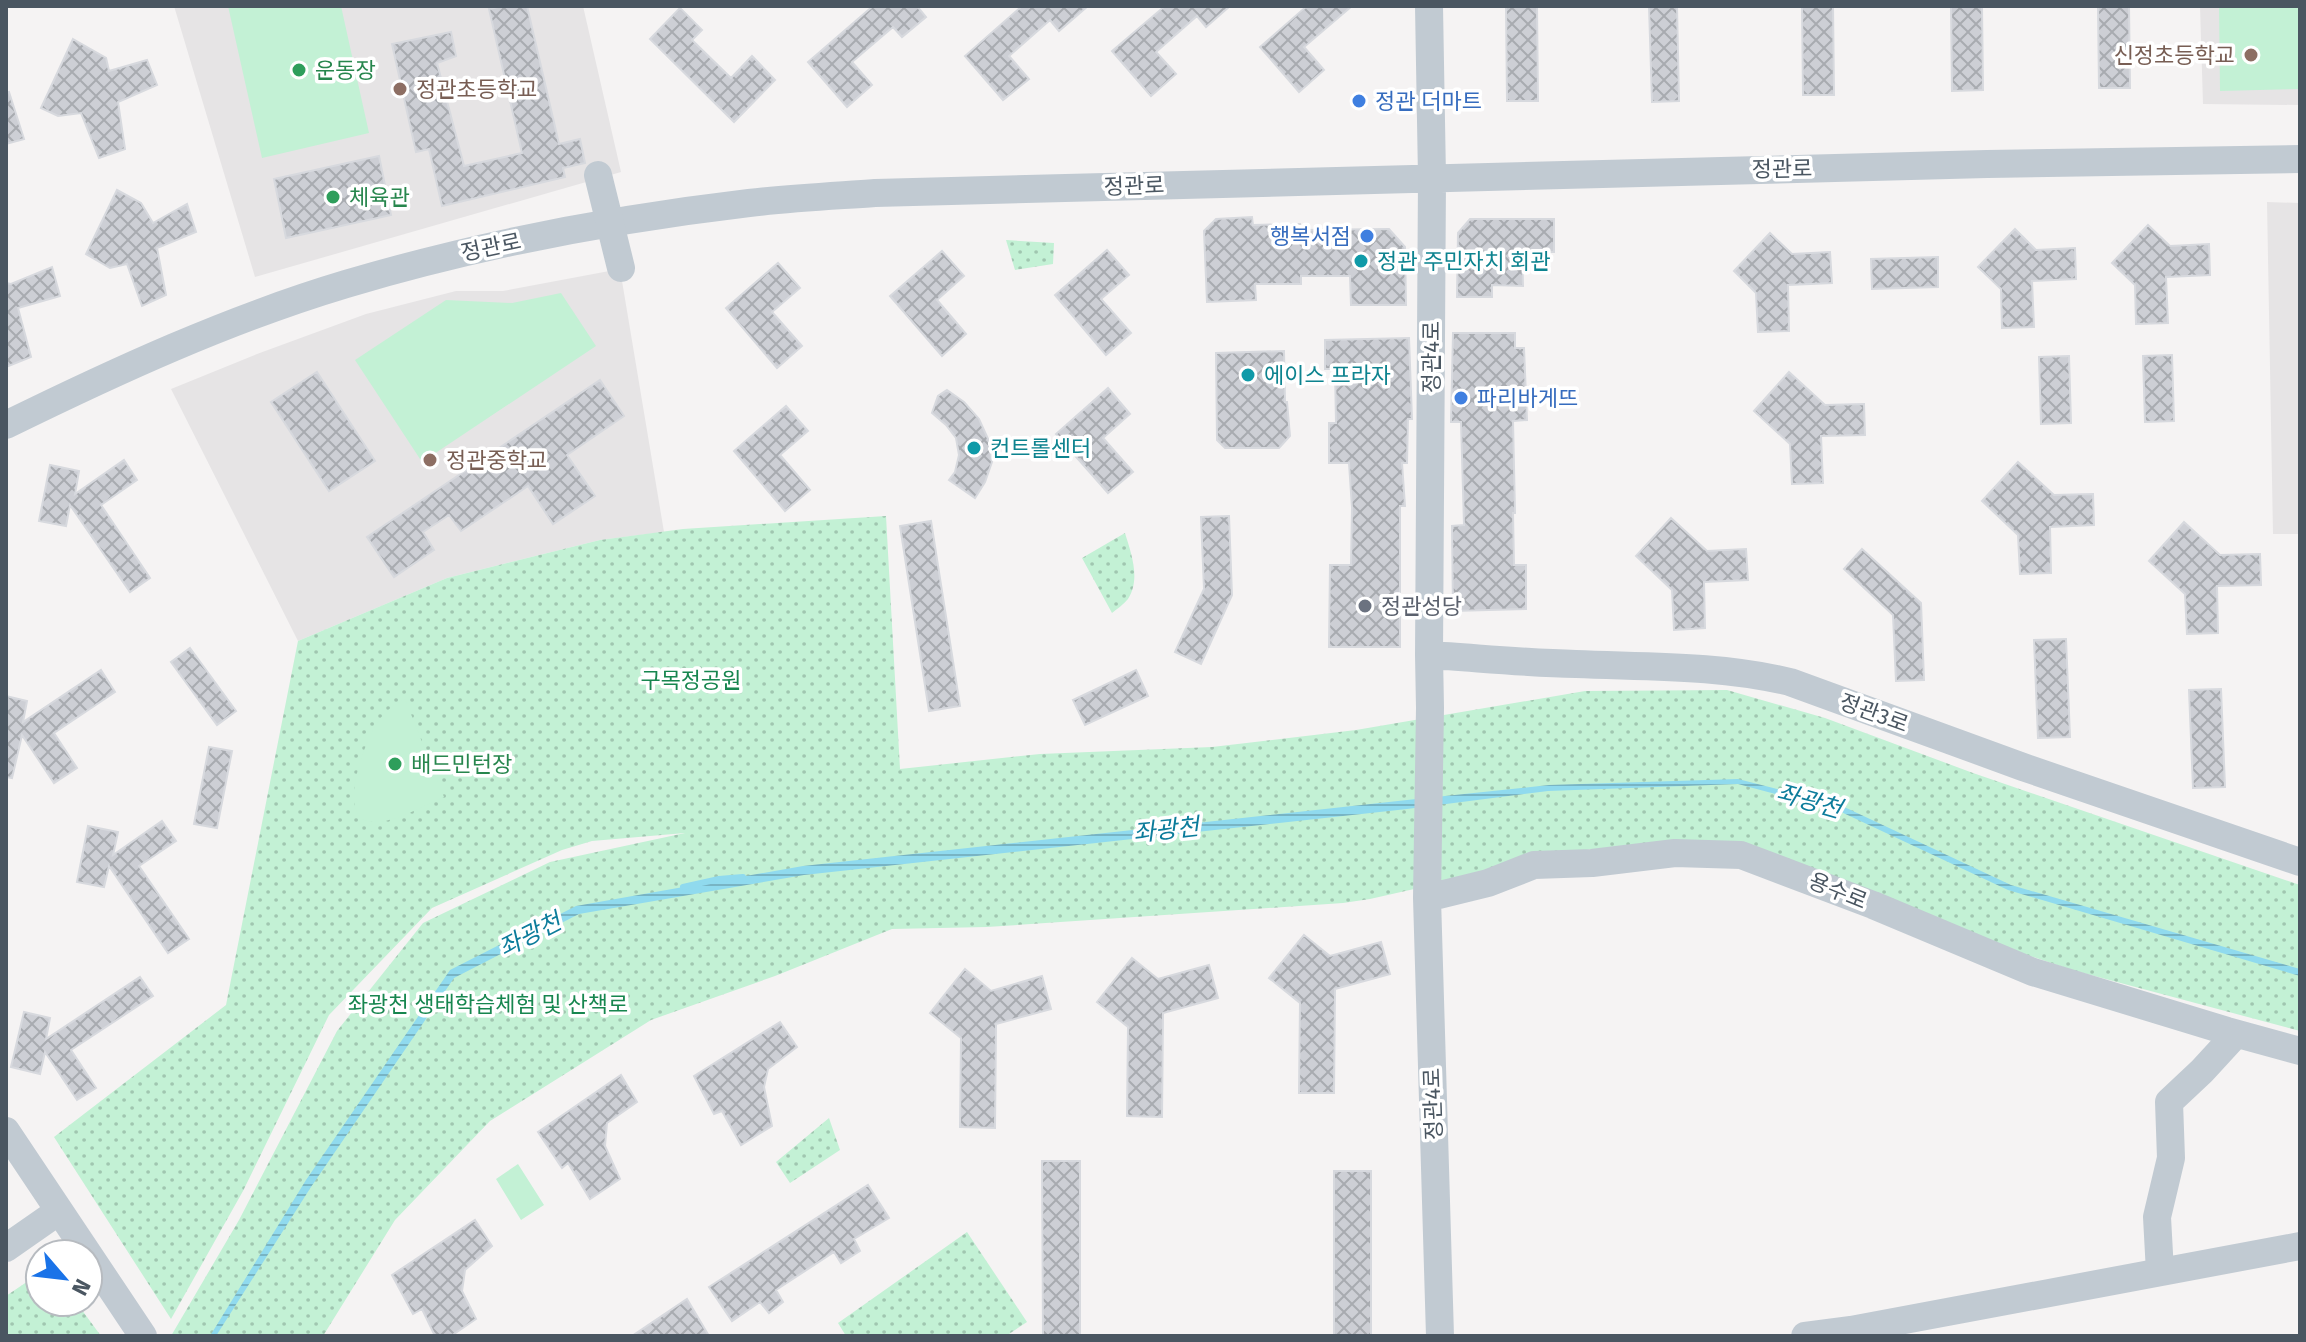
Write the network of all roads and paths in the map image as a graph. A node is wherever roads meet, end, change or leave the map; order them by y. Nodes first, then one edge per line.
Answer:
1 (1429, 6) edge
2 (2300, 159) edge
3 (598, 175) dead end
4 (1432, 178) junction
5 (621, 268) dead end
6 (6, 425) edge
7 (1429, 655) junction
8 (2300, 862) edge
9 (1427, 885) junction
10 (2236, 1034) junction
11 (2300, 1051) edge
12 (6, 1131) edge
13 (59, 1211) junction
14 (2300, 1246) edge
15 (6, 1248) edge
16 (2160, 1272) junction
17 (1883, 1330) edge
18 (143, 1336) edge
19 (1440, 1336) edge
20 (1805, 1336) edge

1 - 4 street, 정관4로
2 - 4 street, 정관로
3 - 5 street, bridge
4 - 6 street, 정관로
4 - 7 street, 정관4로
7 - 8 street, 정관3로
7 - 9 street, 정관4로
9 - 10 street, 용수로
9 - 19 street, 정관4로
10 - 11 street, 용수로
10 - 16 street
12 - 13 street
13 - 15 street
13 - 18 street
14 - 16 street
16 - 17 street
17 - 20 street

